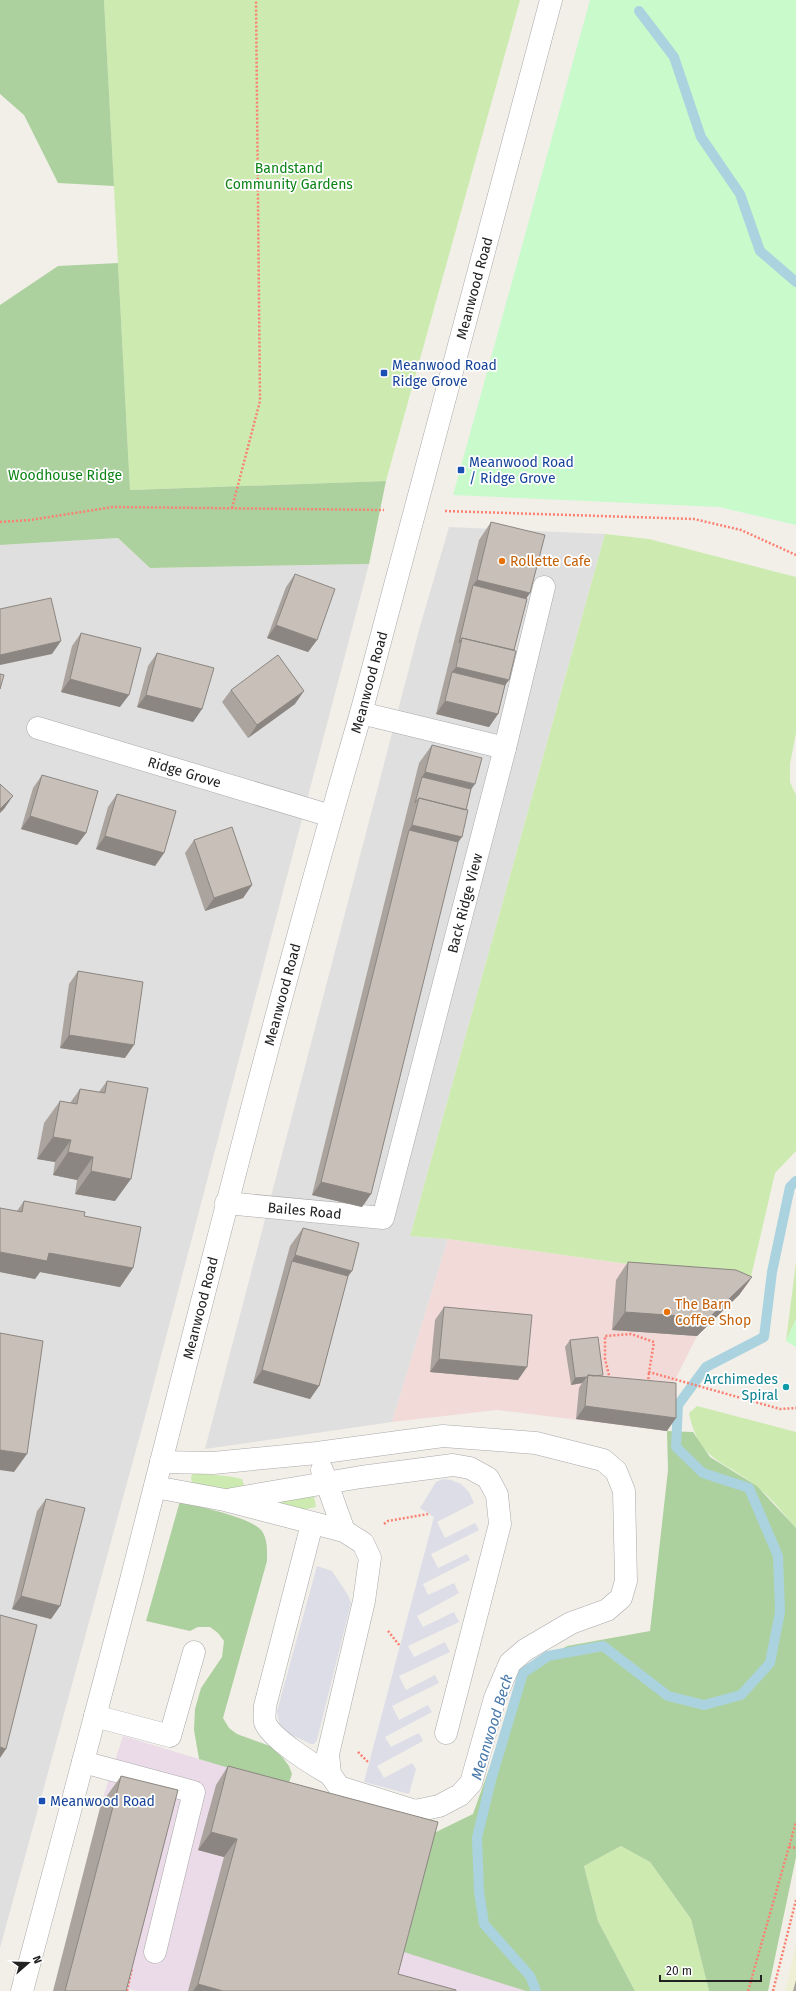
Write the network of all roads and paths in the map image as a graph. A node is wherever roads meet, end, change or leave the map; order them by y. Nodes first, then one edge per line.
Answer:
1 (256, 0) edge
2 (551, 0) edge
3 (232, 508) junction
4 (416, 510) junction
5 (0, 522) edge
6 (796, 555) edge
7 (544, 587) dead end
8 (361, 713) junction
9 (38, 728) dead end
10 (505, 748) junction
11 (331, 816) junction
12 (226, 1203) junction
13 (383, 1218) joint
14 (649, 1372) junction
15 (611, 1383) edge
16 (647, 1386) edge
17 (796, 1408) edge
18 (318, 1453) junction
19 (161, 1462) junction
20 (327, 1483) junction
21 (154, 1487) junction
22 (225, 1500) junction
23 (428, 1514) dead end
24 (312, 1524) junction
25 (344, 1532) junction
26 (363, 1543) junction
27 (194, 1652) dead end
28 (95, 1716) junction
29 (446, 1733) dead end
30 (83, 1762) junction
31 (330, 1774) junction
32 (796, 1822) edge
33 (789, 1847) junction
34 (796, 1848) edge
35 (796, 1900) edge
36 (795, 1905) edge
37 (155, 1952) dead end
38 (22, 1991) edge
39 (748, 1991) edge
40 (773, 1991) edge

1 - 3 path
2 - 4 street, Meanwood Road
3 - 4 path
3 - 5 path
4 - 6 path
4 - 8 street, Meanwood Road
7 - 10 street, Back Ridge View
8 - 10 street
8 - 11 street, Meanwood Road
9 - 11 street, Ridge Grove
10 - 13 street, Back Ridge View
11 - 12 street, Meanwood Road
12 - 13 street, Bailes Road
12 - 19 street, Meanwood Road
14 - 15 path
14 - 16 path
14 - 17 path
18 - 19 street
18 - 20 street
18 - 31 street
19 - 21 street, Meanwood Road
20 - 22 street
20 - 25 street
20 - 29 street
21 - 22 street
21 - 28 street, Meanwood Road
22 - 24 street
23 - 26 path
24 - 25 street
24 - 31 street
25 - 26 street
26 - 31 street
27 - 28 street
28 - 30 street, Meanwood Road
30 - 37 street
30 - 38 street, Meanwood Road
32 - 33 path
33 - 34 path
33 - 39 path
35 - 36 path
36 - 40 path

